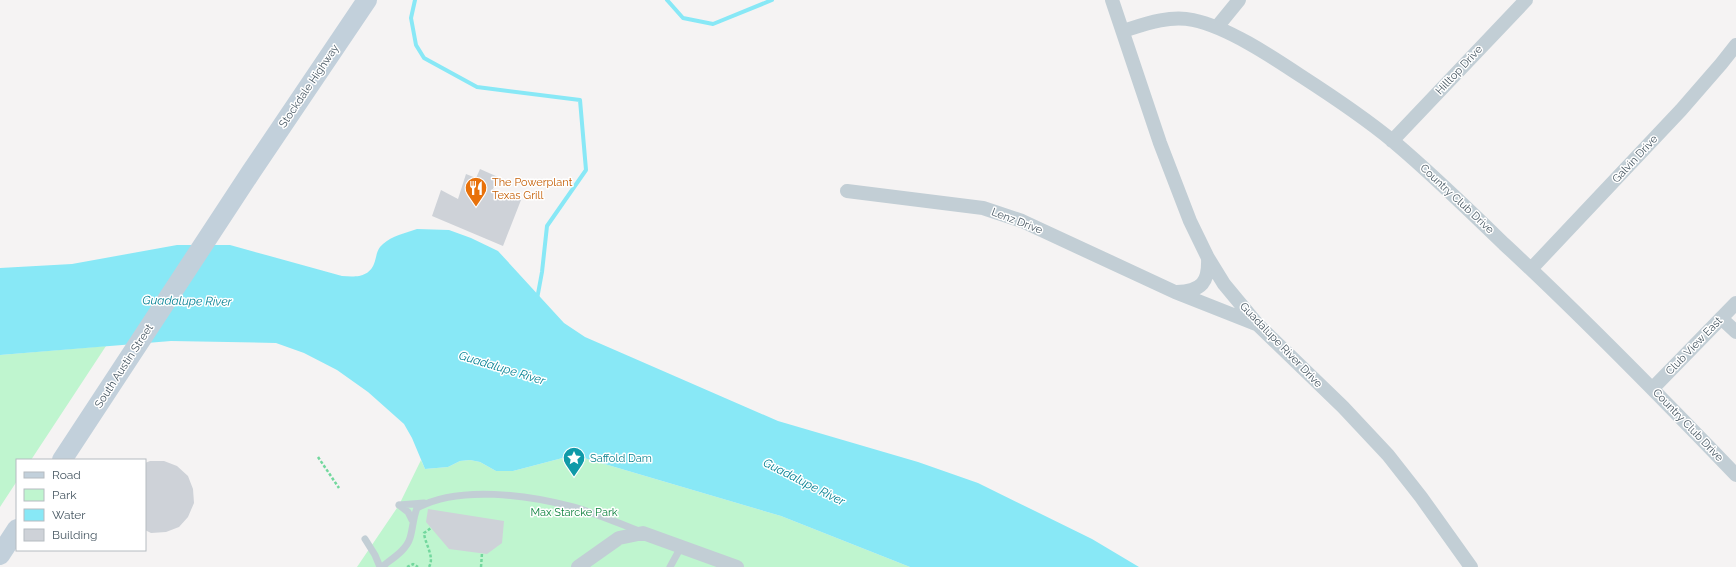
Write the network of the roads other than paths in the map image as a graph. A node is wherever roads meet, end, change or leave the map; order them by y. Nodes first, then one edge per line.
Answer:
1 (367, 0) edge
2 (1112, 0) edge
3 (1239, 0) edge
4 (1526, 0) edge
5 (1217, 27) junction
6 (1123, 32) junction
7 (1736, 45) edge
8 (1392, 141) junction
9 (251, 172) joint
10 (847, 191) dead end
11 (1208, 258) junction
12 (1531, 269) junction
13 (1175, 292) junction
14 (1736, 303) edge
15 (1721, 318) junction
16 (1258, 325) junction
17 (1736, 332) edge
18 (1653, 388) junction
19 (63, 459) edge
20 (1736, 475) edge
21 (426, 503) junction
22 (412, 520) junction
23 (16, 531) edge
24 (643, 533) junction
25 (365, 539) dead end
26 (681, 546) junction
27 (0, 555) edge
28 (381, 567) edge
29 (578, 567) edge
30 (670, 567) edge
31 (737, 567) edge
32 (1471, 567) edge

1 - 9 main road, Stockdale Highway
2 - 6 street, Guadalupe River Drive
3 - 5 street
4 - 8 street, Hilltop Drive
5 - 6 street, Country Club Drive
5 - 8 street, Country Club Drive
6 - 11 street, Guadalupe River Drive
7 - 12 street, Galvin Drive
8 - 12 street, Country Club Drive
9 - 19 main road, South Austin Street
10 - 13 street, Lenz Drive
11 - 13 street
11 - 16 street, Guadalupe River Drive
12 - 18 street, Country Club Drive
13 - 16 street, Lenz Drive
14 - 15 street, Club View East
15 - 17 street
15 - 18 street, Club View East
16 - 32 street, Guadalupe River Drive
18 - 20 street, Country Club Drive
21 - 22 lane
21 - 22 lane
21 - 24 lane
22 - 28 lane
23 - 27 main road
24 - 26 street
24 - 29 street
25 - 28 lane
26 - 30 lane
26 - 31 street

